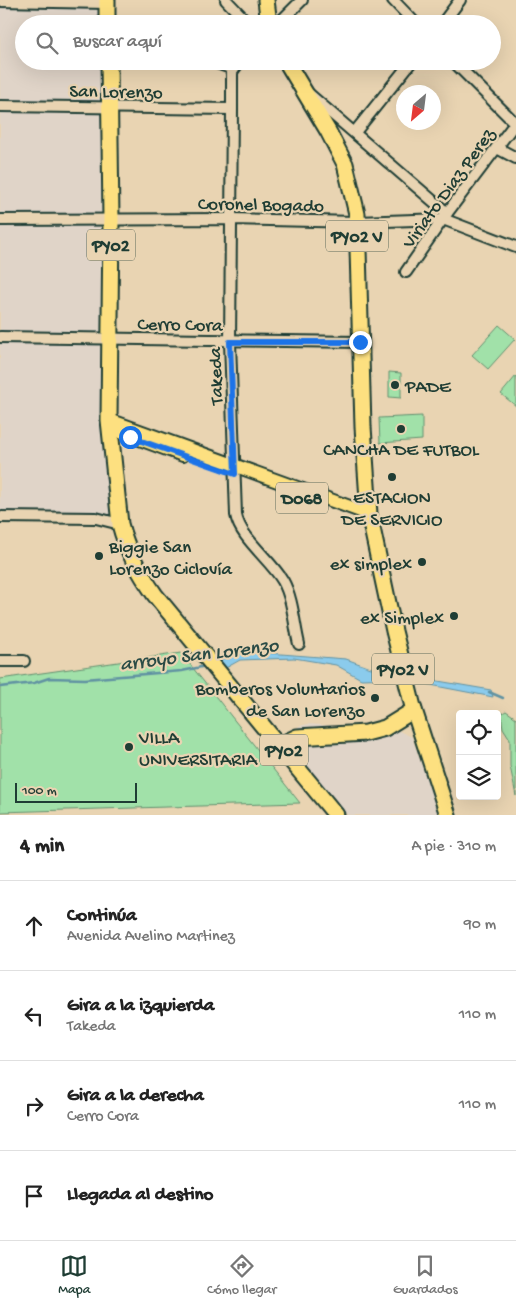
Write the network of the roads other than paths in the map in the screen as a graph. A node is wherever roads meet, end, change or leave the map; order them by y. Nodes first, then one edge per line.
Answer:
1 (226, 0) edge
2 (266, 0) edge
3 (302, 0) edge
4 (393, 0) edge
5 (460, 0) edge
6 (0, 1) edge
7 (107, 1) edge
8 (108, 15) edge
9 (240, 15) edge
10 (268, 15) edge
11 (287, 15) edge
12 (407, 15) edge
13 (449, 15) edge
14 (109, 70) edge
15 (233, 70) edge
16 (291, 70) edge
17 (405, 70) edge
18 (462, 70) edge
19 (300, 86) junction
20 (0, 106) edge
21 (109, 108) junction
22 (232, 109) junction
23 (516, 123) edge
24 (355, 132) junction
25 (497, 148) junction
26 (516, 158) edge
27 (445, 216) junction
28 (111, 219) junction
29 (232, 219) junction
30 (0, 220) edge
31 (357, 222) junction
32 (516, 247) edge
33 (406, 272) dead end
34 (0, 337) edge
35 (110, 339) junction
36 (230, 342) junction
37 (360, 342) junction
38 (110, 424) junction
39 (234, 469) junction
40 (370, 514) junction
41 (0, 517) edge
42 (120, 524) junction
43 (299, 644) dead end
44 (0, 661) edge
45 (24, 661) dead end
46 (413, 708) junction
47 (280, 745) junction
48 (336, 815) edge
49 (448, 815) edge

1 - 9 street
2 - 10 highway
3 - 11 street
4 - 12 street
5 - 13 street
6 - 7 street
7 - 8 highway
14 - 21 highway, PY02
15 - 22 street, Takeda
16 - 19 highway, PY02 V
17 - 24 street
18 - 23 street
19 - 24 street
19 - 31 highway, PY02 V
20 - 21 street, San Lorenzo
21 - 22 street, San Lorenzo
21 - 28 highway, PY02
22 - 29 street, Takeda
23 - 25 street, Viriato Diaz Perez
24 - 27 street
25 - 26 street
25 - 27 street, Viriato Diaz Perez
27 - 31 street, Coronel Bogado
27 - 32 street, Coronel Bogado
27 - 33 street, Viriato Diaz Perez
28 - 29 street, Coronel Bogado
28 - 30 street, Coronel Bogado
28 - 35 highway, PY02
29 - 31 street, Coronel Bogado
29 - 36 street, Takeda
31 - 37 highway, PY02 V
34 - 35 street, Cerro Cora
35 - 36 street, Cerro Cora
35 - 38 highway, PY02
36 - 37 street, Cerro Cora
36 - 39 street, Takeda
37 - 40 highway, PY02 V
38 - 39 main road, D068
38 - 42 highway, PY02
39 - 40 main road, D068
39 - 43 street, Takeda
40 - 46 highway, PY02 V
41 - 42 street
42 - 47 highway, PY02
44 - 45 street
46 - 47 highway
46 - 49 highway
47 - 48 highway, PY02

